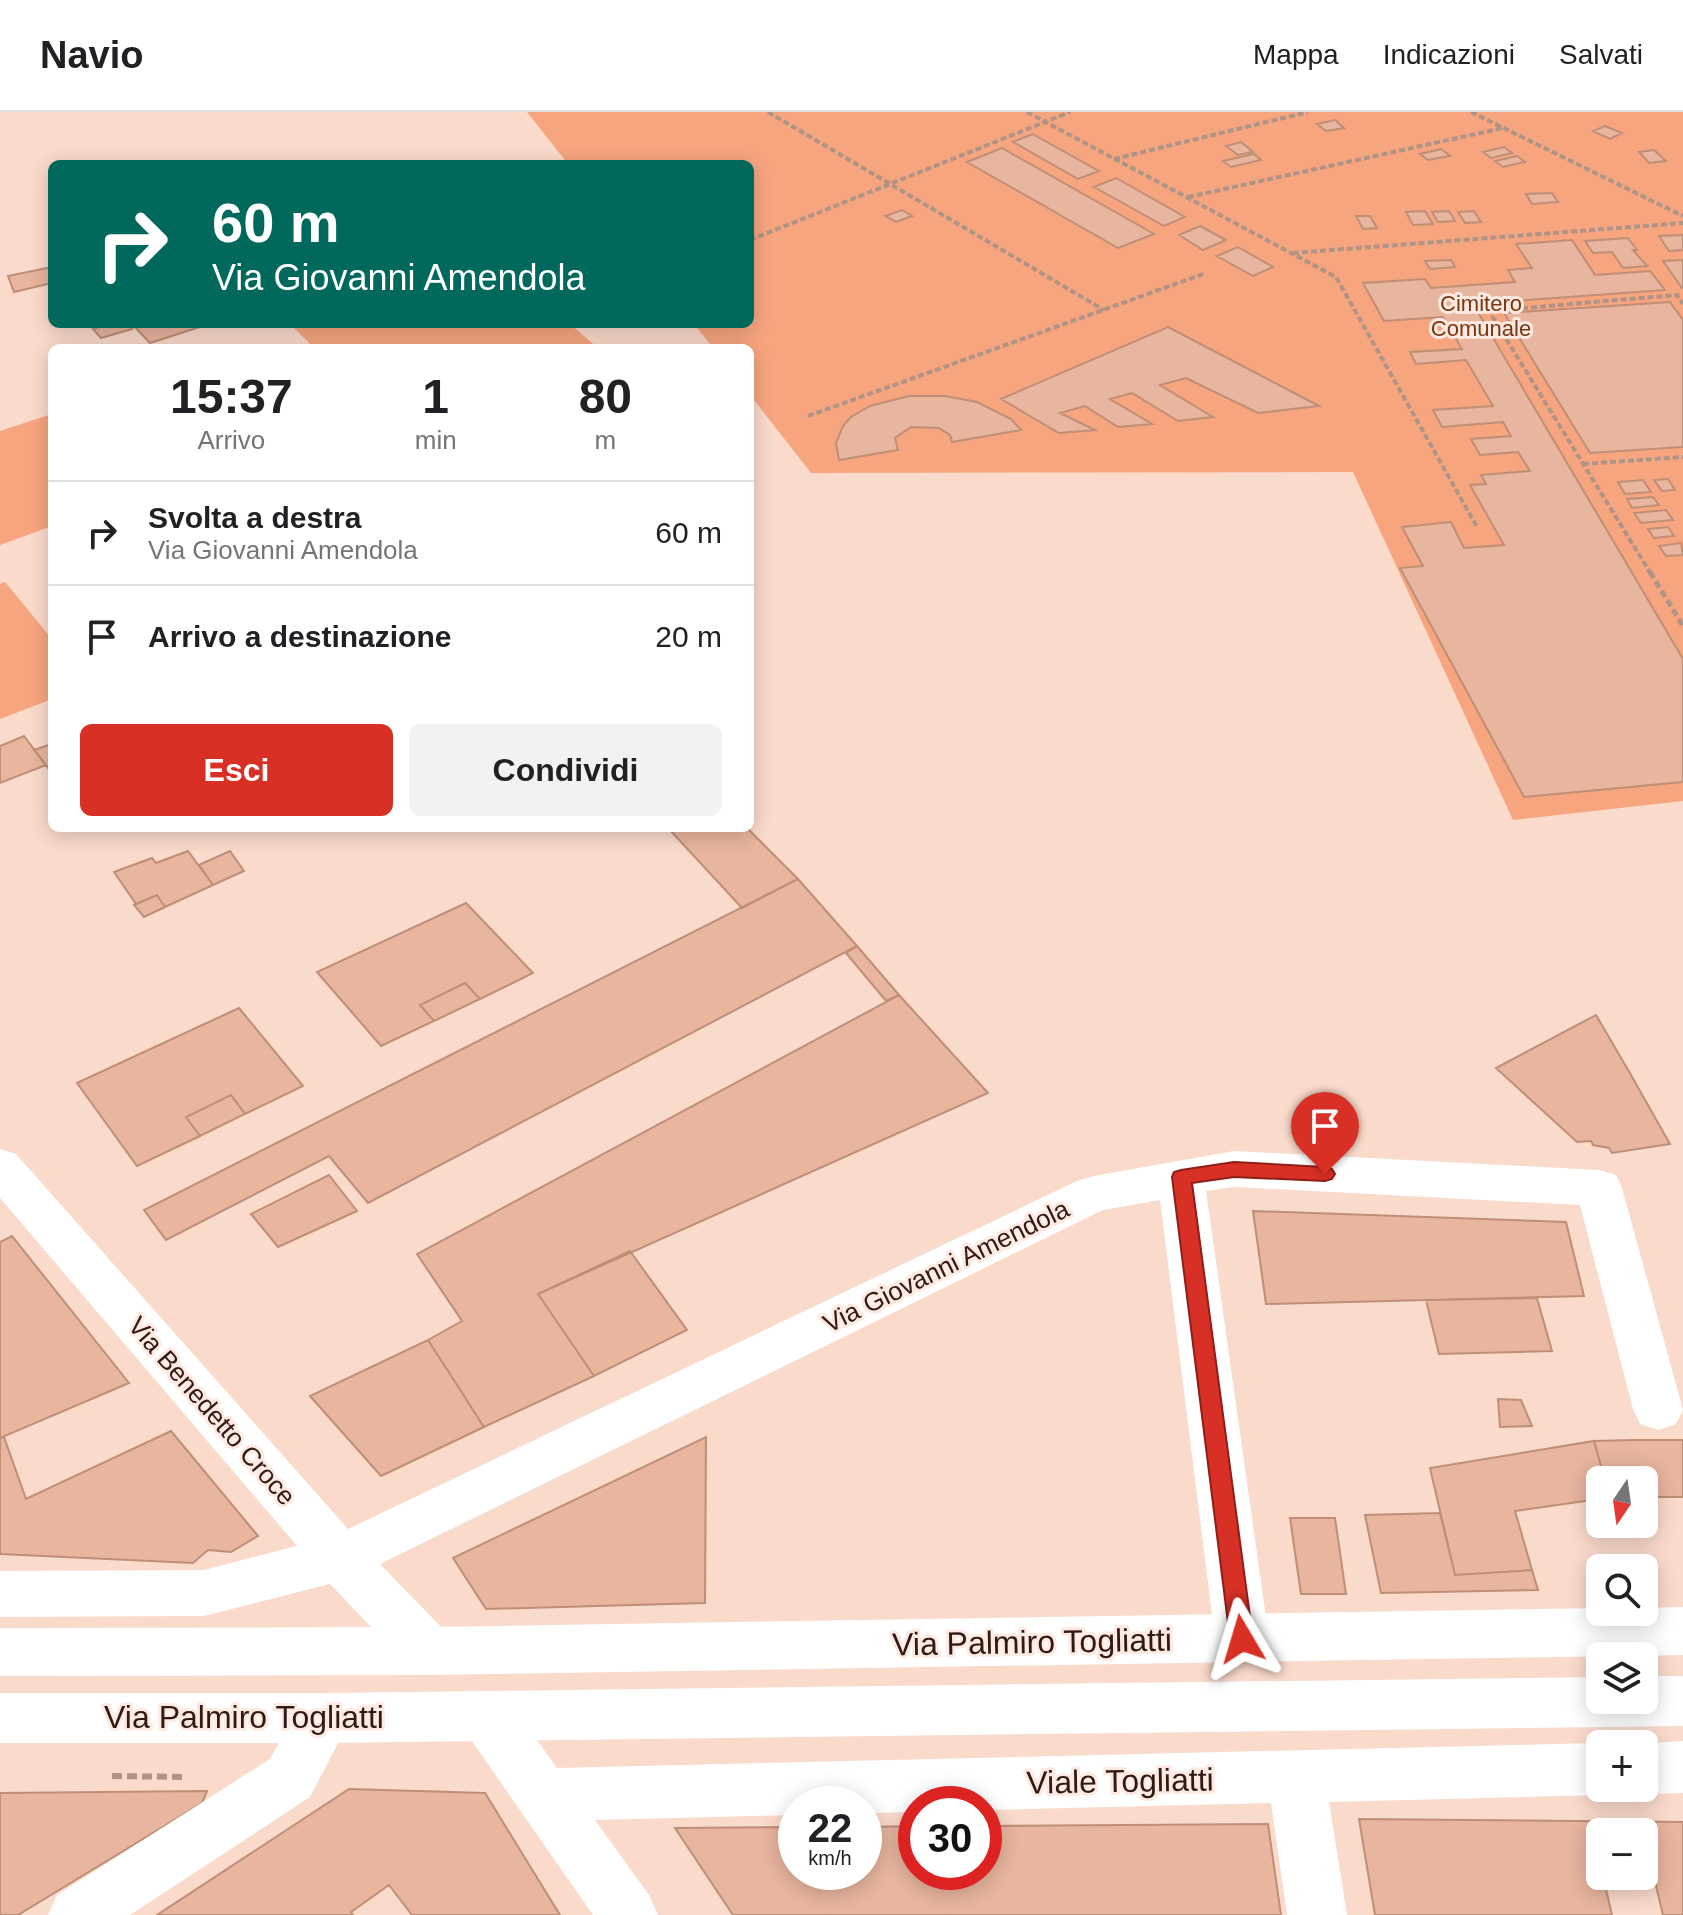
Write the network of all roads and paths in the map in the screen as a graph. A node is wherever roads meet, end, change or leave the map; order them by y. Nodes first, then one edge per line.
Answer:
1 (768, 112) edge
2 (1027, 112) edge
3 (1070, 112) edge
4 (1308, 112) edge
5 (1471, 112) edge
6 (1044, 121) junction
7 (1503, 128) junction
8 (1114, 159) junction
9 (889, 184) junction
10 (1186, 197) junction
11 (1683, 216) edge
12 (1683, 223) edge
13 (754, 238) edge
14 (1290, 253) junction
15 (1206, 273) dead end
16 (1683, 304) edge
17 (1104, 310) junction
18 (808, 416) dead end
19 (1683, 457) edge
20 (1583, 464) junction
21 (1477, 527) dead end
22 (1683, 626) edge
23 (0, 1166) edge
24 (1181, 1177) junction
25 (1658, 1409) dead end
26 (340, 1558) junction
27 (0, 1594) edge
28 (1683, 1631) edge
29 (1242, 1639) junction
30 (429, 1651) junction
31 (0, 1652) edge
32 (1683, 1701) edge
33 (487, 1716) junction
34 (0, 1718) edge
35 (323, 1718) junction
36 (1683, 1767) edge
37 (1658, 1768) edge
38 (1586, 1769) edge
39 (1296, 1777) junction
40 (543, 1795) junction
41 (78, 1915) edge
42 (628, 1915) edge
43 (1317, 1915) edge

1 - 9 path
2 - 6 path
3 - 6 path
4 - 8 path
5 - 7 path
6 - 8 path
6 - 9 path
7 - 10 path
7 - 11 path
8 - 10 path
9 - 13 path
9 - 17 path
10 - 14 path
12 - 14 path
14 - 21 path
15 - 17 path
16 - 20 path
17 - 18 path
19 - 20 path
20 - 22 path
23 - 26 street, Via Benedetto Croce
24 - 25 street, Via Giovanni Amendola
24 - 26 street, Via Giovanni Amendola
24 - 29 street
26 - 27 street, Via Giovanni Amendola
26 - 30 street, Via Benedetto Croce
28 - 29 street, Via Palmiro Togliatti
29 - 30 street, Via Palmiro Togliatti
30 - 31 street, Via Palmiro Togliatti
30 - 33 street
32 - 33 street, Via Palmiro Togliatti
33 - 35 street, Via Palmiro Togliatti
33 - 40 street
34 - 35 street, Via Palmiro Togliatti
35 - 41 street
36 - 37 street
38 - 39 street, Viale Togliatti
39 - 40 street, Viale Togliatti
39 - 43 street
40 - 42 street

